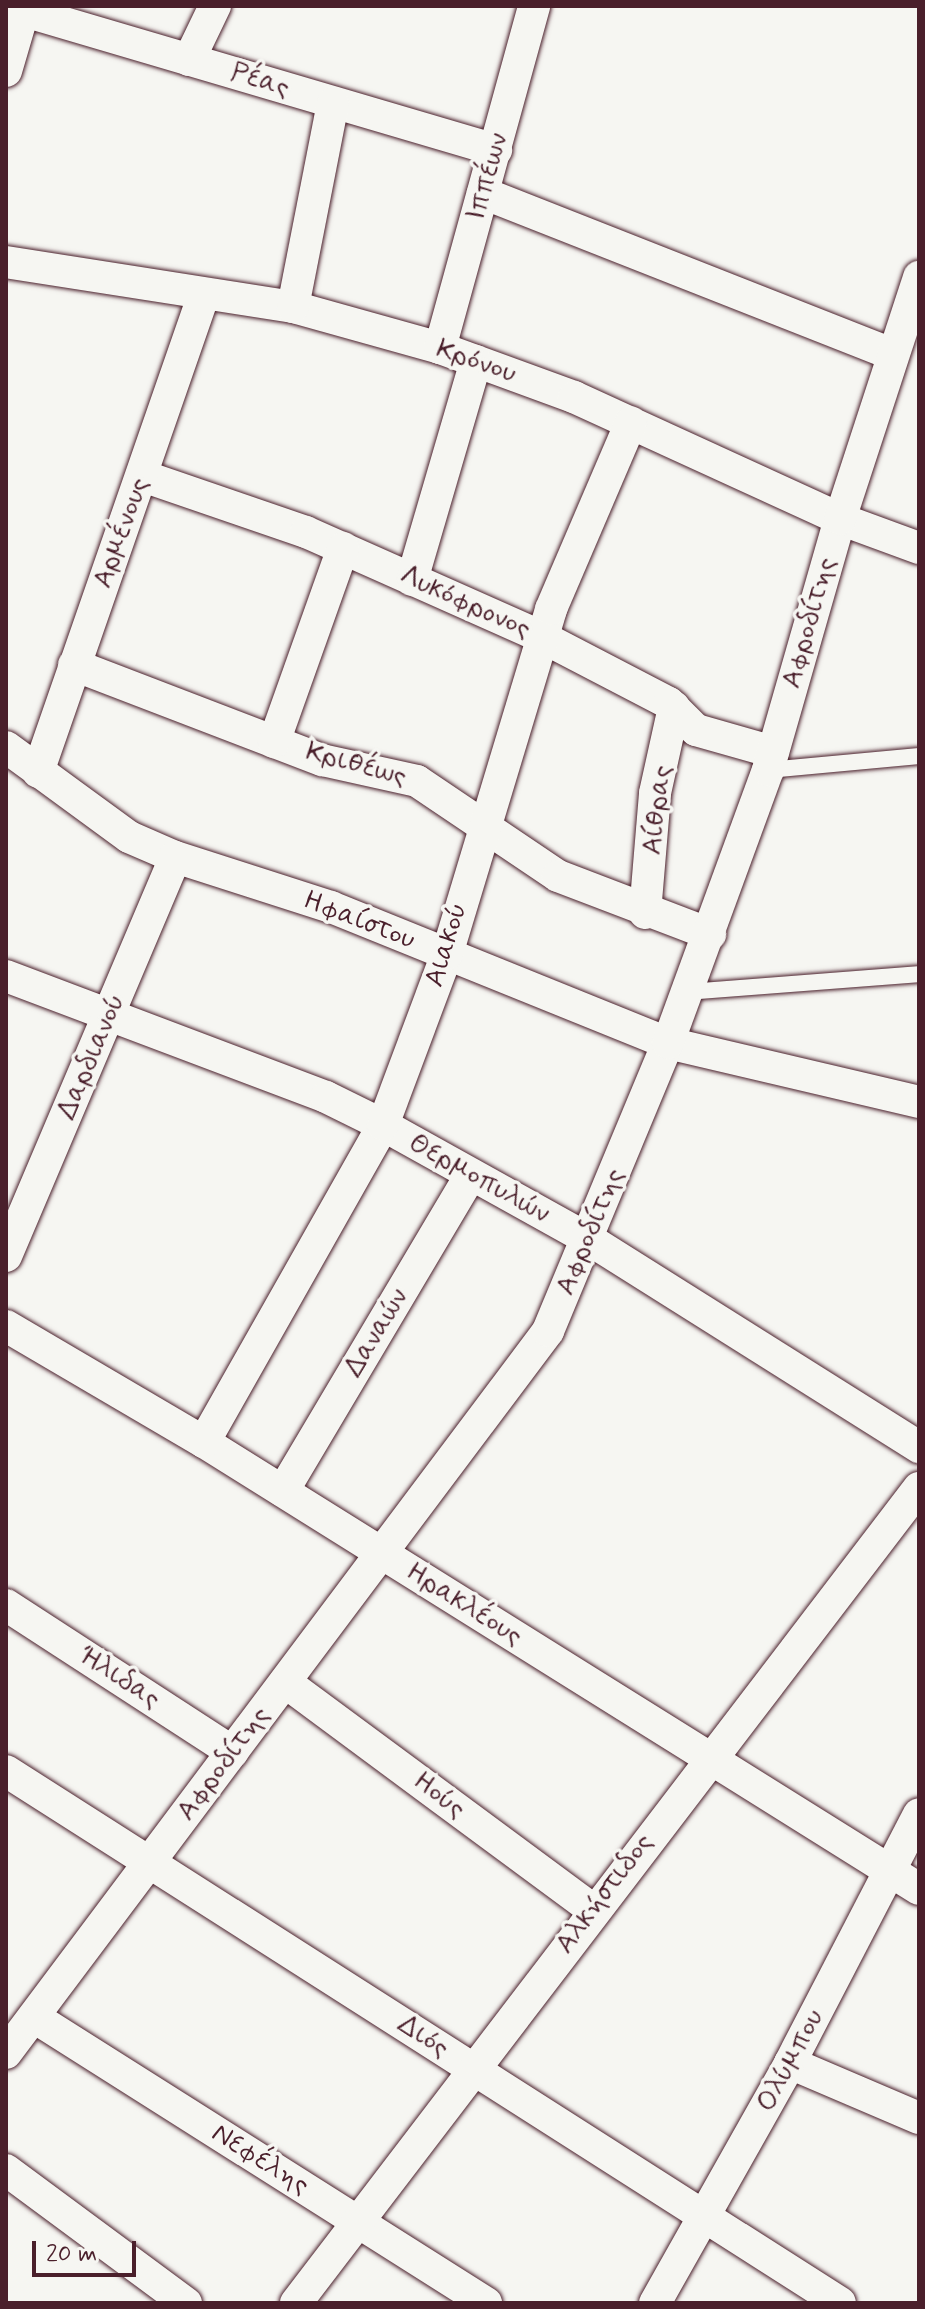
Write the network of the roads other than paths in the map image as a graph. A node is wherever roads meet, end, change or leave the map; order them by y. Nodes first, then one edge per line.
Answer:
1 (215, 6) edge
2 (534, 6) edge
3 (18, 9) edge
4 (189, 60) junction
5 (6, 71) edge
6 (333, 103) junction
7 (496, 150) junction
8 (483, 193) junction
9 (6, 262) edge
10 (919, 277) edge
11 (204, 294) junction
12 (293, 307) junction
13 (440, 348) junction
14 (892, 354) junction
15 (476, 361) junction
16 (631, 422) junction
17 (143, 476) junction
18 (840, 519) junction
19 (343, 548) junction
20 (919, 548) edge
21 (412, 580) junction
22 (542, 637) junction
23 (74, 665) junction
24 (674, 707) junction
25 (274, 742) junction
26 (6, 747) edge
27 (919, 756) edge
28 (771, 761) junction
29 (38, 772) junction
30 (482, 827) junction
31 (175, 857) junction
32 (645, 913) junction
33 (710, 934) junction
34 (447, 954) junction
35 (919, 974) edge
36 (6, 976) edge
37 (687, 992) junction
38 (111, 1016) junction
39 (668, 1043) junction
40 (919, 1102) edge
41 (383, 1125) junction
42 (471, 1175) junction
43 (590, 1240) junction
44 (6, 1256) edge
45 (6, 1326) edge
46 (204, 1442) junction
47 (919, 1447) edge
48 (919, 1488) edge
49 (283, 1491) junction
50 (382, 1555) junction
51 (6, 1605) edge
52 (285, 1682) junction
53 (232, 1752) junction
54 (710, 1756) junction
55 (7, 1772) edge
56 (919, 1814) edge
57 (151, 1862) junction
58 (890, 1872) junction
59 (919, 1889) edge
60 (592, 1909) junction
61 (34, 2017) junction
62 (6, 2053) edge
63 (790, 2063) junction
64 (475, 2071) junction
65 (919, 2118) edge
66 (6, 2170) edge
67 (706, 2218) junction
68 (358, 2222) junction
69 (186, 2303) edge
70 (296, 2303) edge
71 (486, 2303) edge
72 (655, 2303) edge
73 (840, 2303) edge

1 - 4 street
2 - 7 street, Ιππέων
3 - 4 street, Ρέας
3 - 5 street
4 - 6 street, Ρέας
6 - 7 street, Ρέας
6 - 12 street
7 - 8 street, Ιππέων
8 - 13 street, Ιππέων
8 - 14 street
9 - 11 street, Κρόνου
10 - 14 street, Αφροδίτης
11 - 12 street, Κρόνου
11 - 17 street, Αρμένους
12 - 13 street, Κρόνου
13 - 15 street, Κρόνου
14 - 18 street, Αφροδίτης
15 - 16 street, Κρόνου
15 - 21 street
16 - 18 street, Κρόνου
16 - 22 street, Αιακού
17 - 19 street, Λυκόφρoνος
17 - 23 street, Αρμένους
18 - 20 street, Κρόνου
18 - 28 street, Αφροδίτης
19 - 21 street, Λυκόφρoνος
19 - 25 street
21 - 22 street, Λυκόφρoνος
22 - 24 street, Λυκόφρoνος
22 - 30 street, Αιακού
23 - 25 street, Κριθέως
23 - 29 street, Αρμένους
24 - 28 street, Λυκόφρoνος
24 - 32 street, Αίθρας
25 - 30 street, Κριθέως
26 - 29 street, Ηφαίστου
27 - 28 lane, Λυκόφρoνος
28 - 33 street, Αφροδίτης
29 - 31 street, Ηφαίστου
30 - 32 street, Κριθέως
30 - 34 street, Αιακού
31 - 34 street, Ηφαίστου
31 - 38 street, Δαρδιανού
32 - 33 street, Κριθέως
33 - 37 street, Αφροδίτης
34 - 39 street, Ηφαίστου
34 - 41 street, Αιακού
35 - 37 lane
36 - 38 street, Θερμοπυλών
37 - 39 street, Αφροδίτης
38 - 41 street, Θερμοπυλών
38 - 44 street, Δαρδιανού
39 - 40 street, Ηφαίστου
39 - 43 street, Αφροδίτης
41 - 42 street, Θερμοπυλών
41 - 46 street, Αιακού
42 - 43 street, Θερμοπυλών
42 - 49 street, Δαναών
43 - 47 street, Θερμοπυλών
43 - 50 street, Αφροδίτης
45 - 46 street, Ηρακλέους
46 - 49 street, Ηρακλέους
48 - 54 street, Αλκήστιδος
49 - 50 street, Ηρακλέους
50 - 52 street, Αφροδίτης
50 - 54 street, Ηρακλέους
51 - 53 street, Ήλιδας
52 - 53 street, Αφροδίτης
52 - 60 street, Ηούς
53 - 57 street, Αφροδίτης
54 - 58 street, Ηρακλέους
54 - 60 street, Αλκήστιδος
55 - 57 street, Διός
56 - 58 street, Ολύμπου
57 - 61 street, Αφροδίτης
57 - 64 street, Διός
58 - 59 street, Ηρακλέους
58 - 63 street, Ολύμπου
60 - 64 street, Αλκήστιδος
61 - 62 street, Αφροδίτης
61 - 68 street, Νεφέλης
63 - 65 street
63 - 67 street, Ολύμπου
64 - 67 street, Διός
64 - 68 street, Αλκήστιδος
66 - 69 street
67 - 72 street, Ολύμπου
67 - 73 street, Διός
68 - 70 street, Αλκήστιδος
68 - 71 street, Νεφέλης

